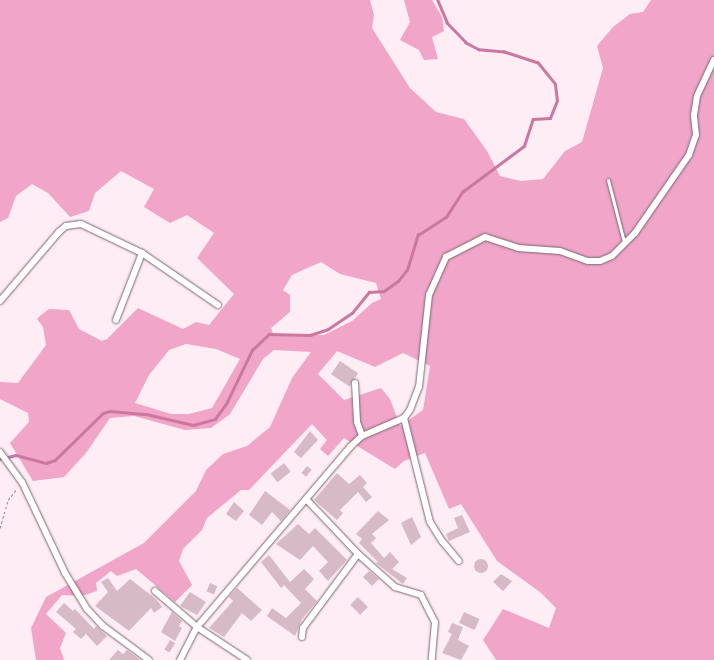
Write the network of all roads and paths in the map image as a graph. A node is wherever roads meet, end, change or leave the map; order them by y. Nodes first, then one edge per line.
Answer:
1 (714, 60) edge
2 (608, 180) dead end
3 (625, 245) junction
4 (142, 253) junction
5 (0, 300) edge
6 (218, 305) dead end
7 (116, 320) dead end
8 (355, 384) dead end
9 (404, 418) junction
10 (362, 436) junction
11 (0, 452) edge
12 (24, 485) junction
13 (307, 500) junction
14 (0, 528) edge
15 (358, 554) junction
16 (459, 561) dead end
17 (155, 592) dead end
18 (197, 627) junction
19 (302, 637) dead end
20 (149, 660) edge
21 (180, 660) edge
22 (247, 660) edge
23 (432, 660) edge

1 - 3 street
2 - 3 lane
3 - 9 street
4 - 5 street
4 - 6 street
4 - 7 street
8 - 10 street
9 - 10 street
9 - 16 street
10 - 13 street
11 - 12 street
12 - 14 path
12 - 20 street
13 - 15 street
13 - 18 street
15 - 19 street
15 - 23 street
17 - 18 street
18 - 21 street
18 - 22 street

